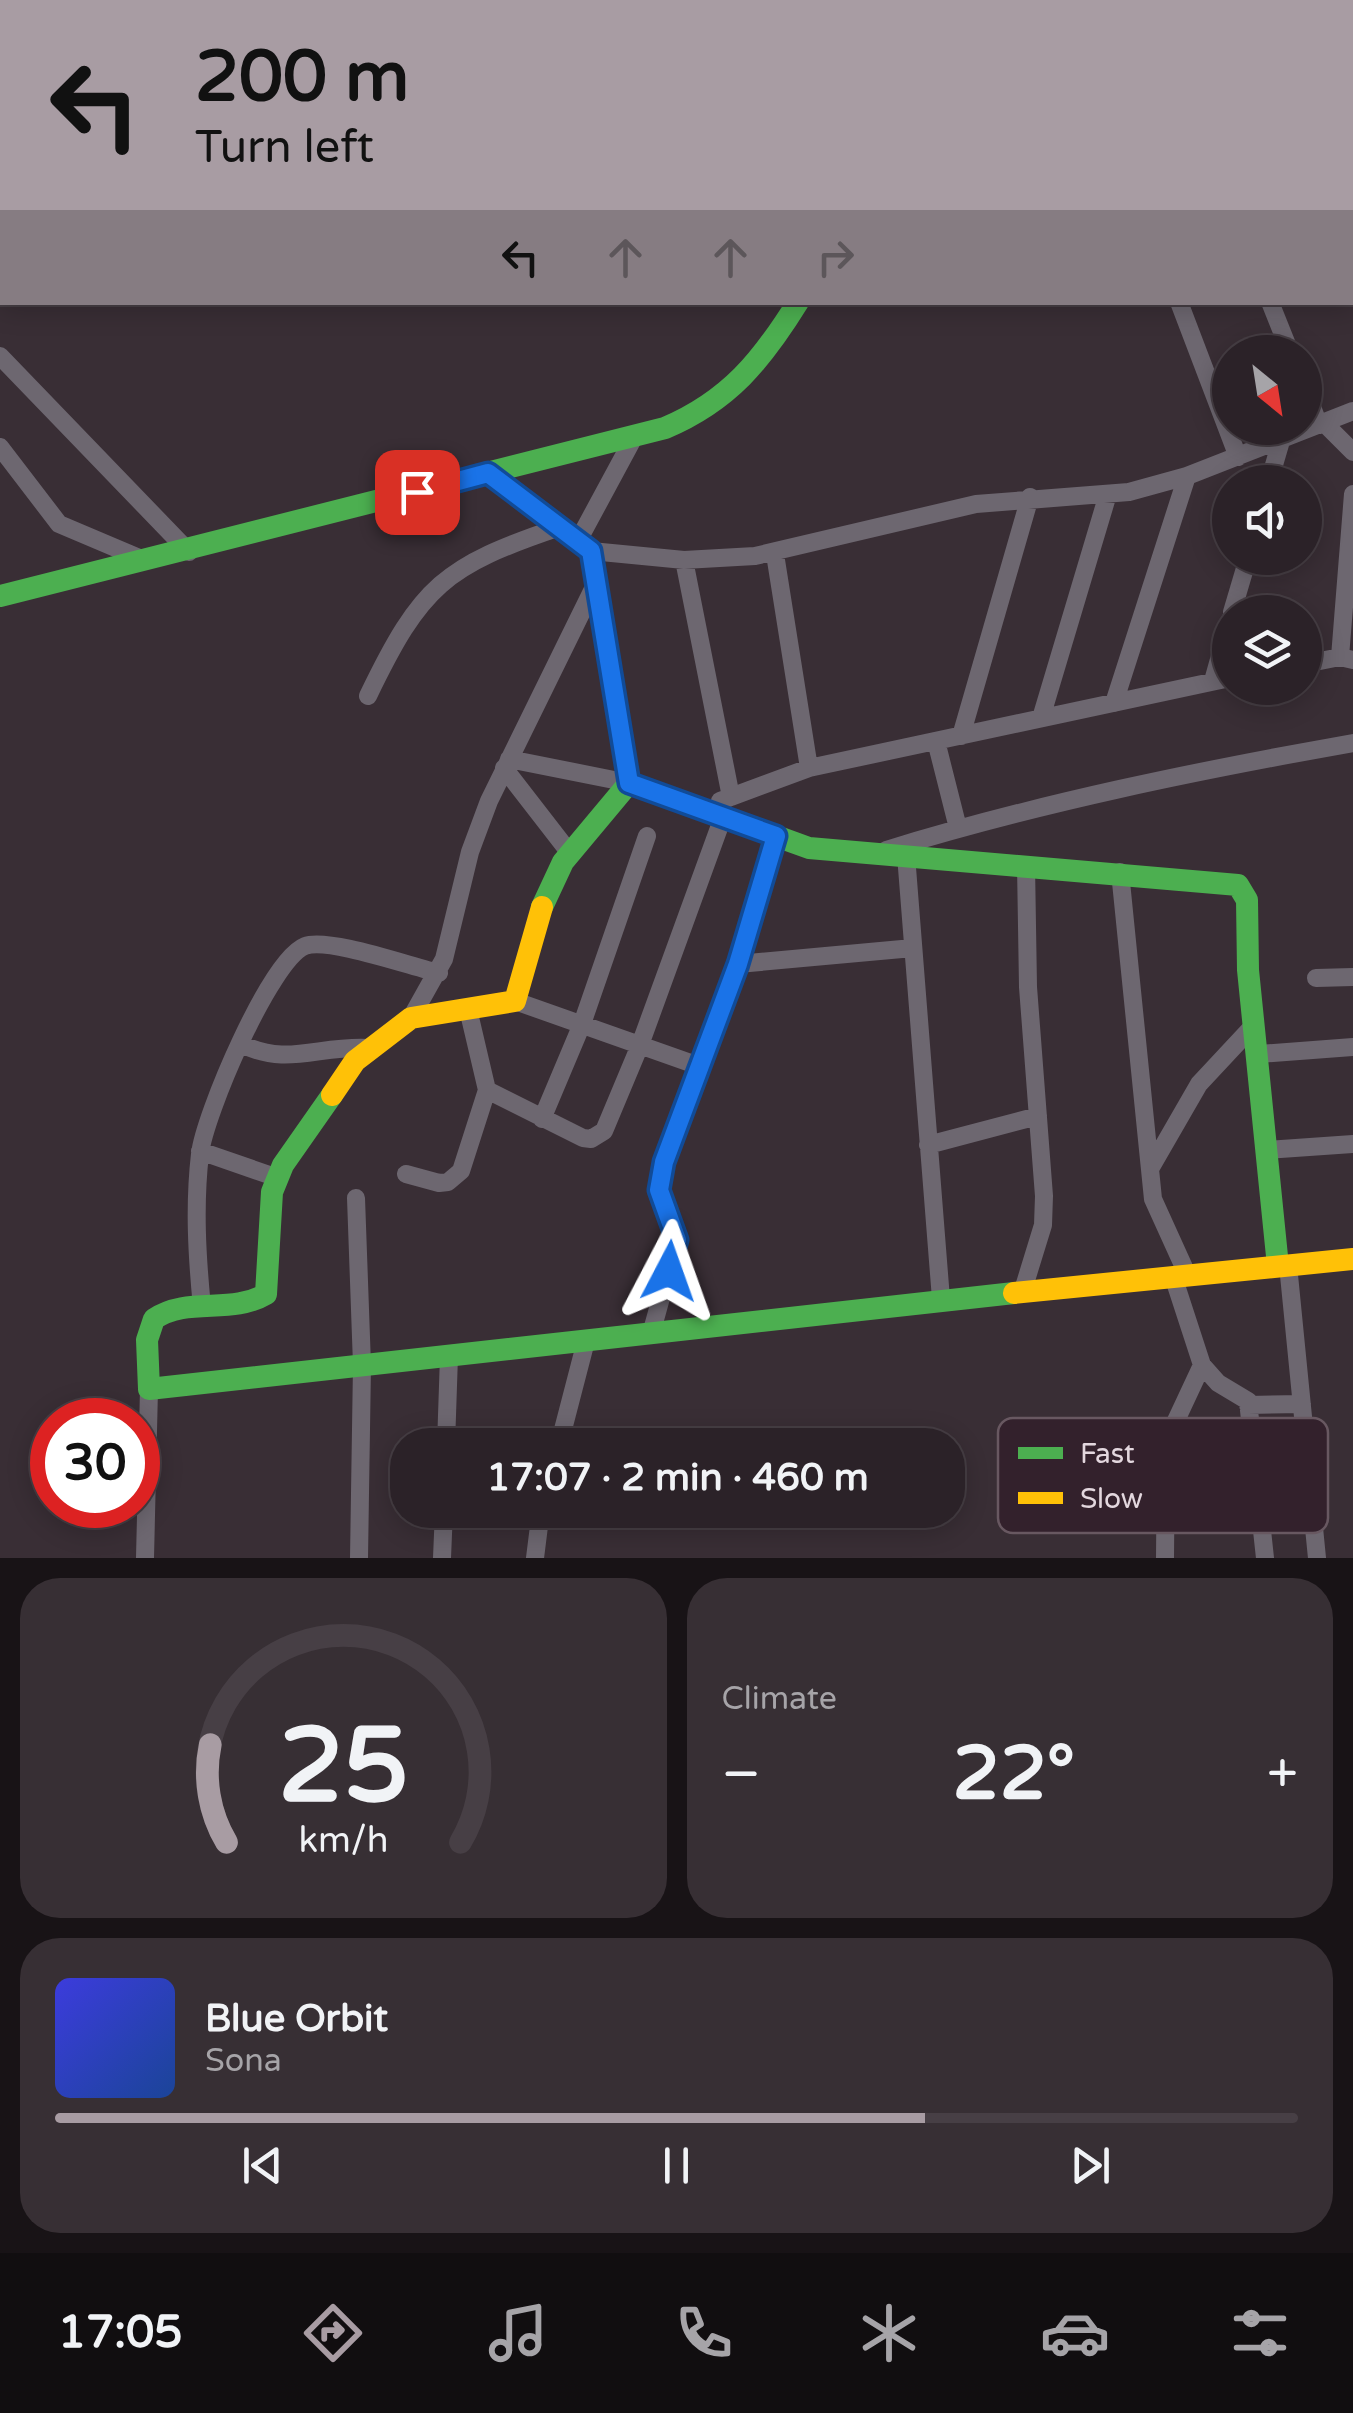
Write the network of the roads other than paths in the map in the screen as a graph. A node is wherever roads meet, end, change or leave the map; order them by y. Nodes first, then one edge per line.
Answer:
1 (796, 305) edge
2 (1180, 305) edge
3 (1271, 305) edge
4 (1283, 335) edge
5 (0, 356) edge
6 (1353, 412) edge
7 (1322, 424) joint
8 (633, 439) junction
9 (1270, 445) edge
10 (0, 447) edge
11 (1353, 452) edge
12 (1238, 457) junction
13 (488, 473) junction
14 (1187, 476) junction
15 (1108, 494) junction
16 (1353, 494) edge
17 (1030, 497) junction
18 (1352, 518) edge
19 (560, 528) junction
20 (584, 546) junction
21 (190, 552) junction
22 (775, 554) junction
23 (684, 560) junction
24 (148, 562) junction
25 (596, 584) junction
26 (0, 596) edge
27 (1346, 658) edge
28 (1212, 682) edge
29 (368, 696) dead end
30 (1114, 702) junction
31 (1040, 718) junction
32 (961, 736) junction
33 (936, 741) junction
34 (1353, 742) edge
35 (507, 764) junction
36 (809, 768) junction
37 (629, 783) junction
38 (727, 807) junction
39 (958, 828) junction
40 (647, 836) dead end
41 (776, 836) junction
42 (569, 852) junction
43 (876, 853) junction
44 (906, 856) junction
45 (1026, 865) junction
46 (1120, 872) junction
47 (914, 948) junction
48 (738, 964) junction
49 (439, 973) junction
50 (1353, 976) edge
51 (1316, 978) dead end
52 (515, 1001) junction
53 (468, 1009) junction
54 (411, 1018) junction
55 (582, 1024) junction
56 (1255, 1024) junction
57 (241, 1044) junction
58 (640, 1045) junction
59 (1353, 1047) edge
60 (369, 1048) junction
61 (1258, 1054) junction
62 (700, 1066) junction
63 (487, 1090) junction
64 (1038, 1116) junction
65 (542, 1120) junction
66 (1353, 1144) edge
67 (928, 1145) junction
68 (1267, 1150) junction
69 (200, 1151) junction
70 (1150, 1168) junction
71 (406, 1174) dead end
72 (278, 1178) junction
73 (356, 1198) dead end
74 (1353, 1259) edge
75 (1283, 1266) junction
76 (1180, 1275) junction
77 (1023, 1290) junction
78 (942, 1299) junction
79 (202, 1307) junction
80 (651, 1334) junction
81 (586, 1341) junction
82 (449, 1356) junction
83 (1202, 1365) junction
84 (362, 1366) junction
85 (149, 1389) junction
86 (1302, 1404) junction
87 (1248, 1405) junction
88 (1177, 1418) edge
89 (1249, 1418) edge
90 (1303, 1418) edge
91 (447, 1428) edge
92 (563, 1428) edge
93 (443, 1528) edge
94 (539, 1528) edge
95 (1165, 1533) edge
96 (1261, 1533) edge
97 (1315, 1533) edge
98 (145, 1558) edge
99 (359, 1558) edge
100 (442, 1558) edge
101 (535, 1558) edge
102 (1165, 1558) edge
103 (1264, 1558) edge
104 (1318, 1558) edge

1 - 8 street
2 - 12 street
3 - 4 street
5 - 21 street
6 - 7 street
7 - 11 street
8 - 13 street
8 - 20 street
9 - 12 street
10 - 24 street
12 - 14 street
13 - 19 street
13 - 21 street
14 - 15 street
14 - 30 street
15 - 17 street
15 - 31 street
16 - 18 street
17 - 22 street
17 - 32 street
18 - 27 street
19 - 20 street
19 - 29 street
20 - 23 street
20 - 25 street
21 - 24 street
22 - 23 street
22 - 36 street
23 - 38 street
24 - 26 street
25 - 35 street
25 - 37 street
28 - 30 street
30 - 31 street
31 - 32 street
32 - 33 street
33 - 36 street
33 - 39 street
34 - 39 street
35 - 37 street
35 - 42 street
35 - 49 street
36 - 38 street
37 - 38 street
37 - 42 street
38 - 41 street
38 - 58 street
39 - 43 street
40 - 55 street
41 - 43 street
41 - 48 street
42 - 52 street
43 - 44 street
44 - 45 street
44 - 47 street
45 - 46 street
45 - 64 street
46 - 56 street
46 - 70 street
47 - 48 street
47 - 67 street
48 - 62 street
49 - 54 street
49 - 57 street
50 - 51 street
52 - 53 street
52 - 55 street
53 - 54 street
53 - 63 street
54 - 60 street
55 - 58 street
55 - 65 street
56 - 61 street
56 - 70 street
57 - 60 street
57 - 69 street
58 - 62 street
58 - 65 street
59 - 61 street
60 - 72 street
61 - 68 street
62 - 80 street
63 - 65 street
63 - 71 street
64 - 67 street
64 - 77 street
66 - 68 street
67 - 78 street
68 - 75 street
69 - 72 street
69 - 79 street
70 - 76 street
72 - 79 street
73 - 84 street
74 - 75 street
75 - 76 street
75 - 86 street
76 - 77 street
76 - 83 street
77 - 78 street
78 - 80 street
79 - 85 street
80 - 81 street
81 - 82 street
81 - 92 street
82 - 84 street
82 - 91 street
83 - 87 street
83 - 88 street
84 - 85 street
84 - 99 street
85 - 98 street
86 - 87 street
86 - 90 street
87 - 89 street
93 - 100 street
94 - 101 street
95 - 102 street
96 - 103 street
97 - 104 street

